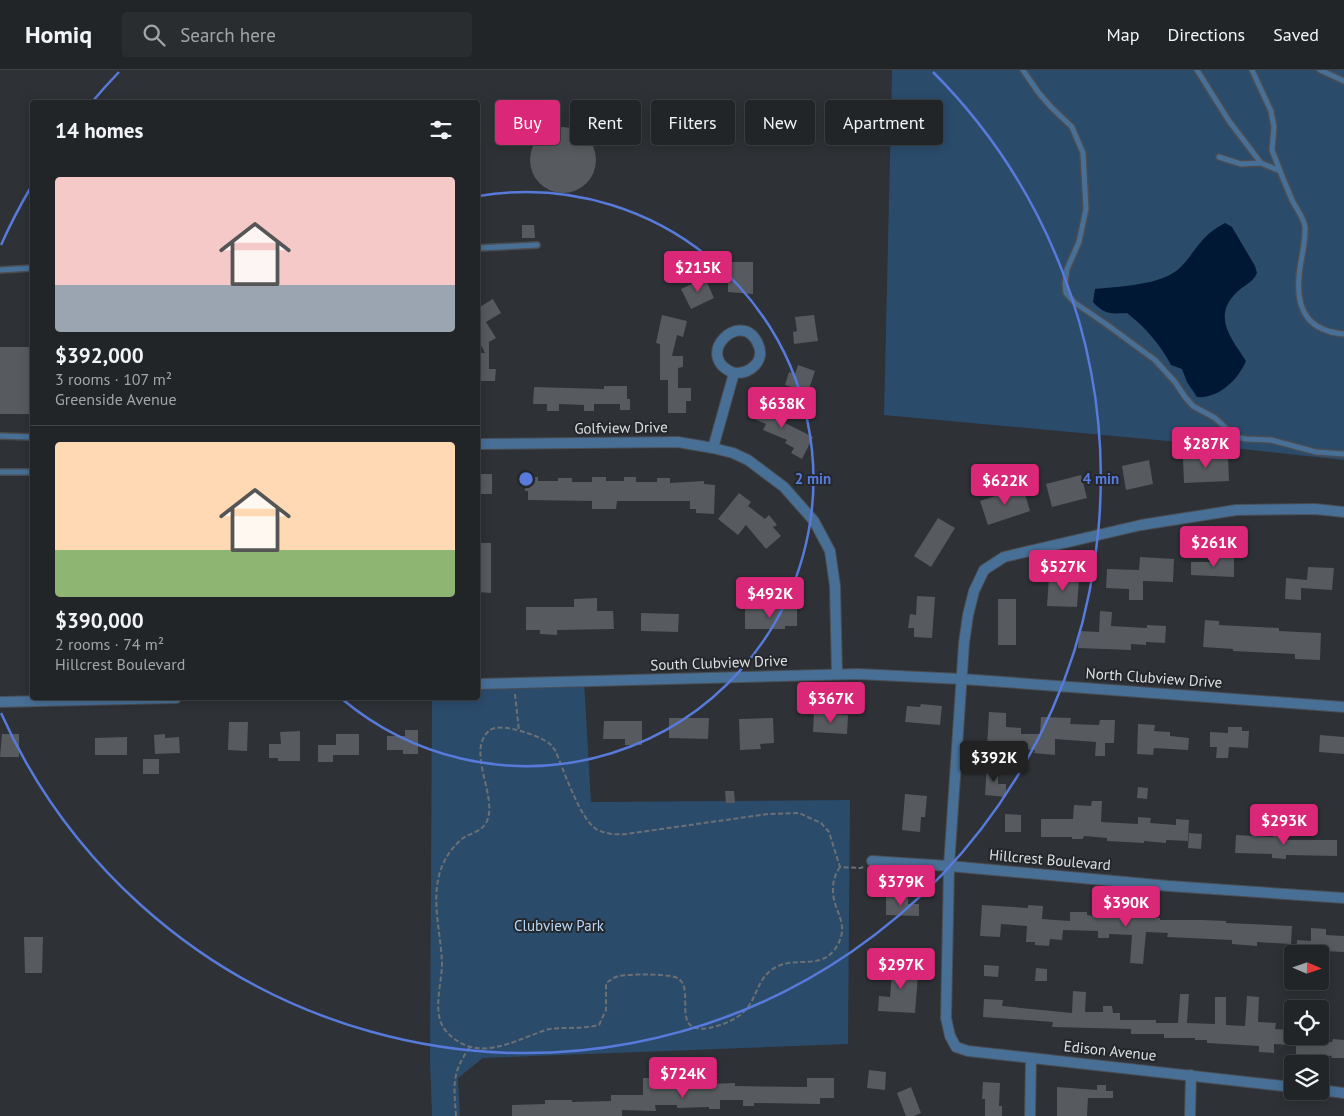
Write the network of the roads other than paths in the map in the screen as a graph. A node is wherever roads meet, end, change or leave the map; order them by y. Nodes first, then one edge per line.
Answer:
1 (1023, 70) edge
2 (1197, 70) edge
3 (1252, 70) edge
4 (1320, 70) edge
5 (1344, 81) edge
6 (1219, 158) dead end
7 (1261, 163) junction
8 (1280, 172) junction
9 (537, 245) dead end
10 (480, 248) edge
11 (30, 268) edge
12 (0, 270) edge
13 (1344, 334) edge
14 (734, 373) junction
15 (0, 436) edge
16 (30, 437) edge
17 (480, 444) edge
18 (713, 448) junction
19 (1344, 454) edge
20 (0, 472) edge
21 (30, 472) edge
22 (1344, 512) edge
23 (837, 674) junction
24 (962, 679) junction
25 (480, 684) edge
26 (77, 700) edge
27 (0, 702) edge
28 (1344, 707) edge
29 (872, 861) road end
30 (949, 866) junction
31 (1344, 898) edge
32 (1031, 1058) junction
33 (1191, 1075) junction
34 (1284, 1086) edge
35 (1329, 1091) edge
36 (1344, 1093) edge
37 (1030, 1116) edge
38 (1190, 1116) edge

1 - 19 lane
2 - 7 lane
3 - 8 lane
4 - 5 lane
6 - 7 lane
7 - 8 lane
8 - 13 lane
9 - 10 lane
11 - 12 lane
14 - 14 street
14 - 18 street
15 - 16 lane
17 - 18 street, Golfview Drive
18 - 23 street, Golfview Drive
20 - 21 lane
22 - 24 street
23 - 24 street, South Clubview Drive
23 - 25 street, South Clubview Drive
24 - 28 street, North Clubview Drive
24 - 30 street
26 - 27 street
29 - 30 street, Hillcrest Boulevard
30 - 31 street, Hillcrest Boulevard
30 - 32 street, Edison Avenue
32 - 33 street, Edison Avenue
32 - 37 street
33 - 34 street, Edison Avenue
33 - 38 street
35 - 36 street

